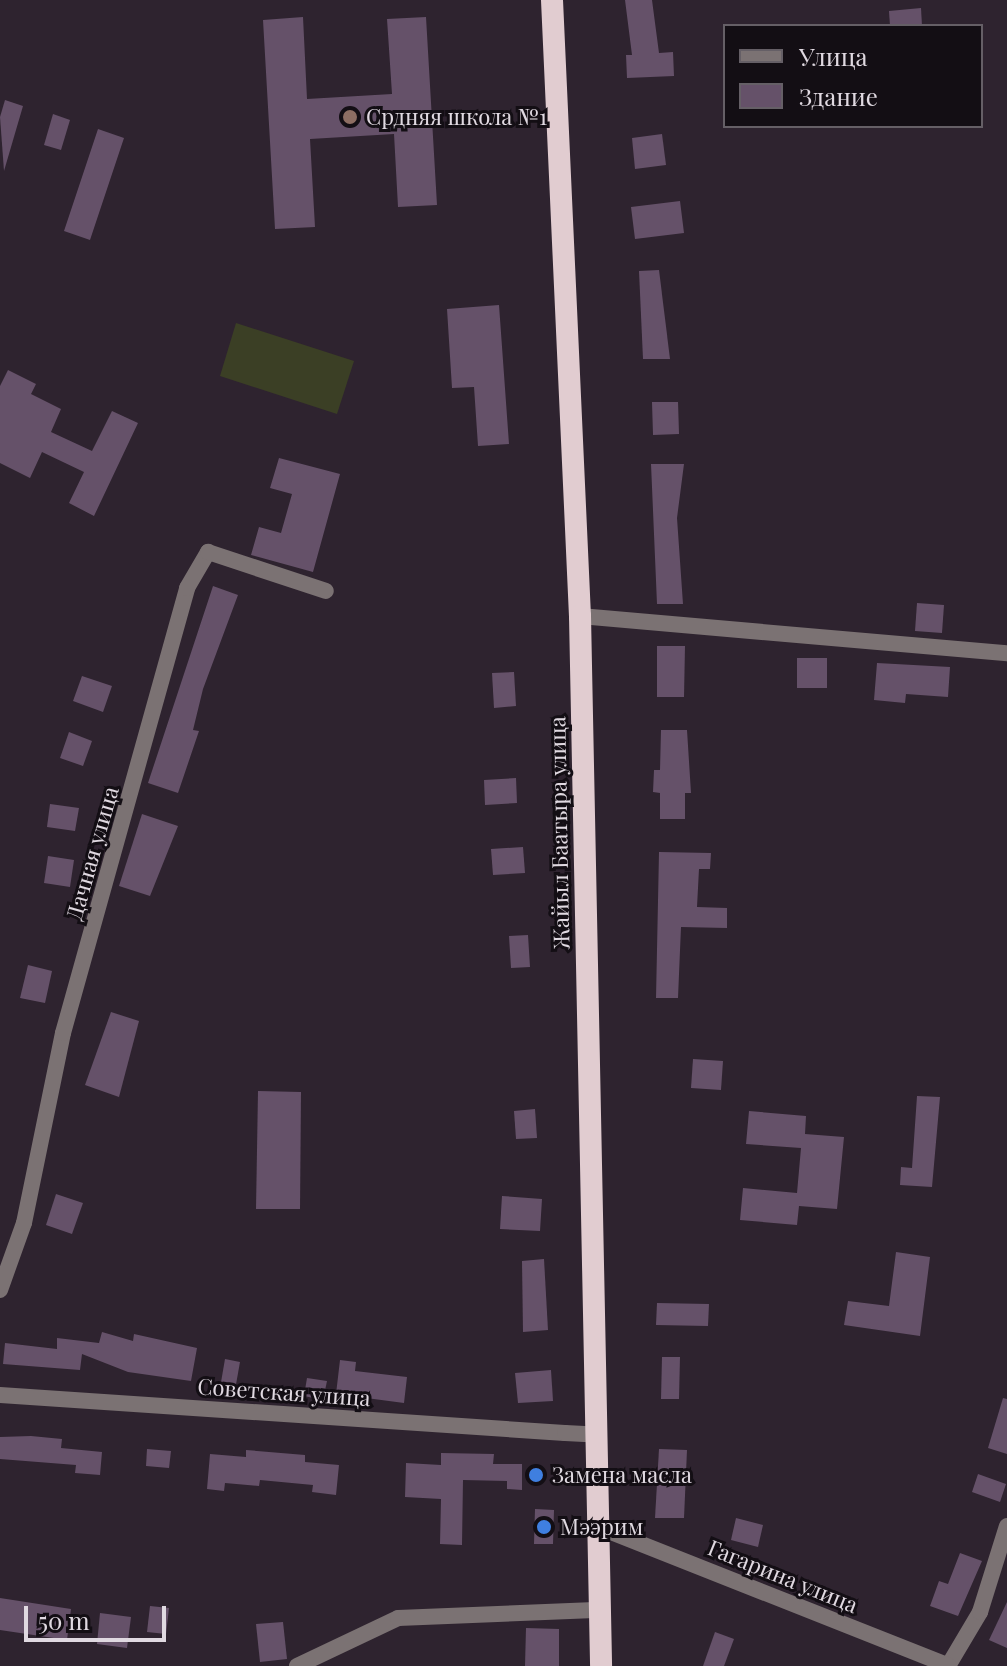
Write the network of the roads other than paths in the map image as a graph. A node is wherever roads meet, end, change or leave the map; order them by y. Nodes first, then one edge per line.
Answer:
1 (552, 0) edge
2 (326, 591) dead end
3 (580, 616) junction
4 (1007, 653) edge
5 (0, 1290) edge
6 (0, 1395) edge
7 (599, 1435) junction
8 (1007, 1526) edge
9 (601, 1528) junction
10 (601, 1610) junction
11 (297, 1666) edge
12 (601, 1666) edge
13 (948, 1666) edge

1 - 3 highway, Жайыл Баатыра улица
2 - 5 street, Дачная улица
3 - 4 street
3 - 7 highway, Жайыл Баатыра улица
6 - 7 street, Советская улица
7 - 9 highway, Жайыл Баатыра улица
8 - 13 street
9 - 10 highway, Жайыл Баатыра улица
9 - 13 street, Гагарина улица
10 - 11 street
10 - 12 highway, Жайыл Баатыра улица

